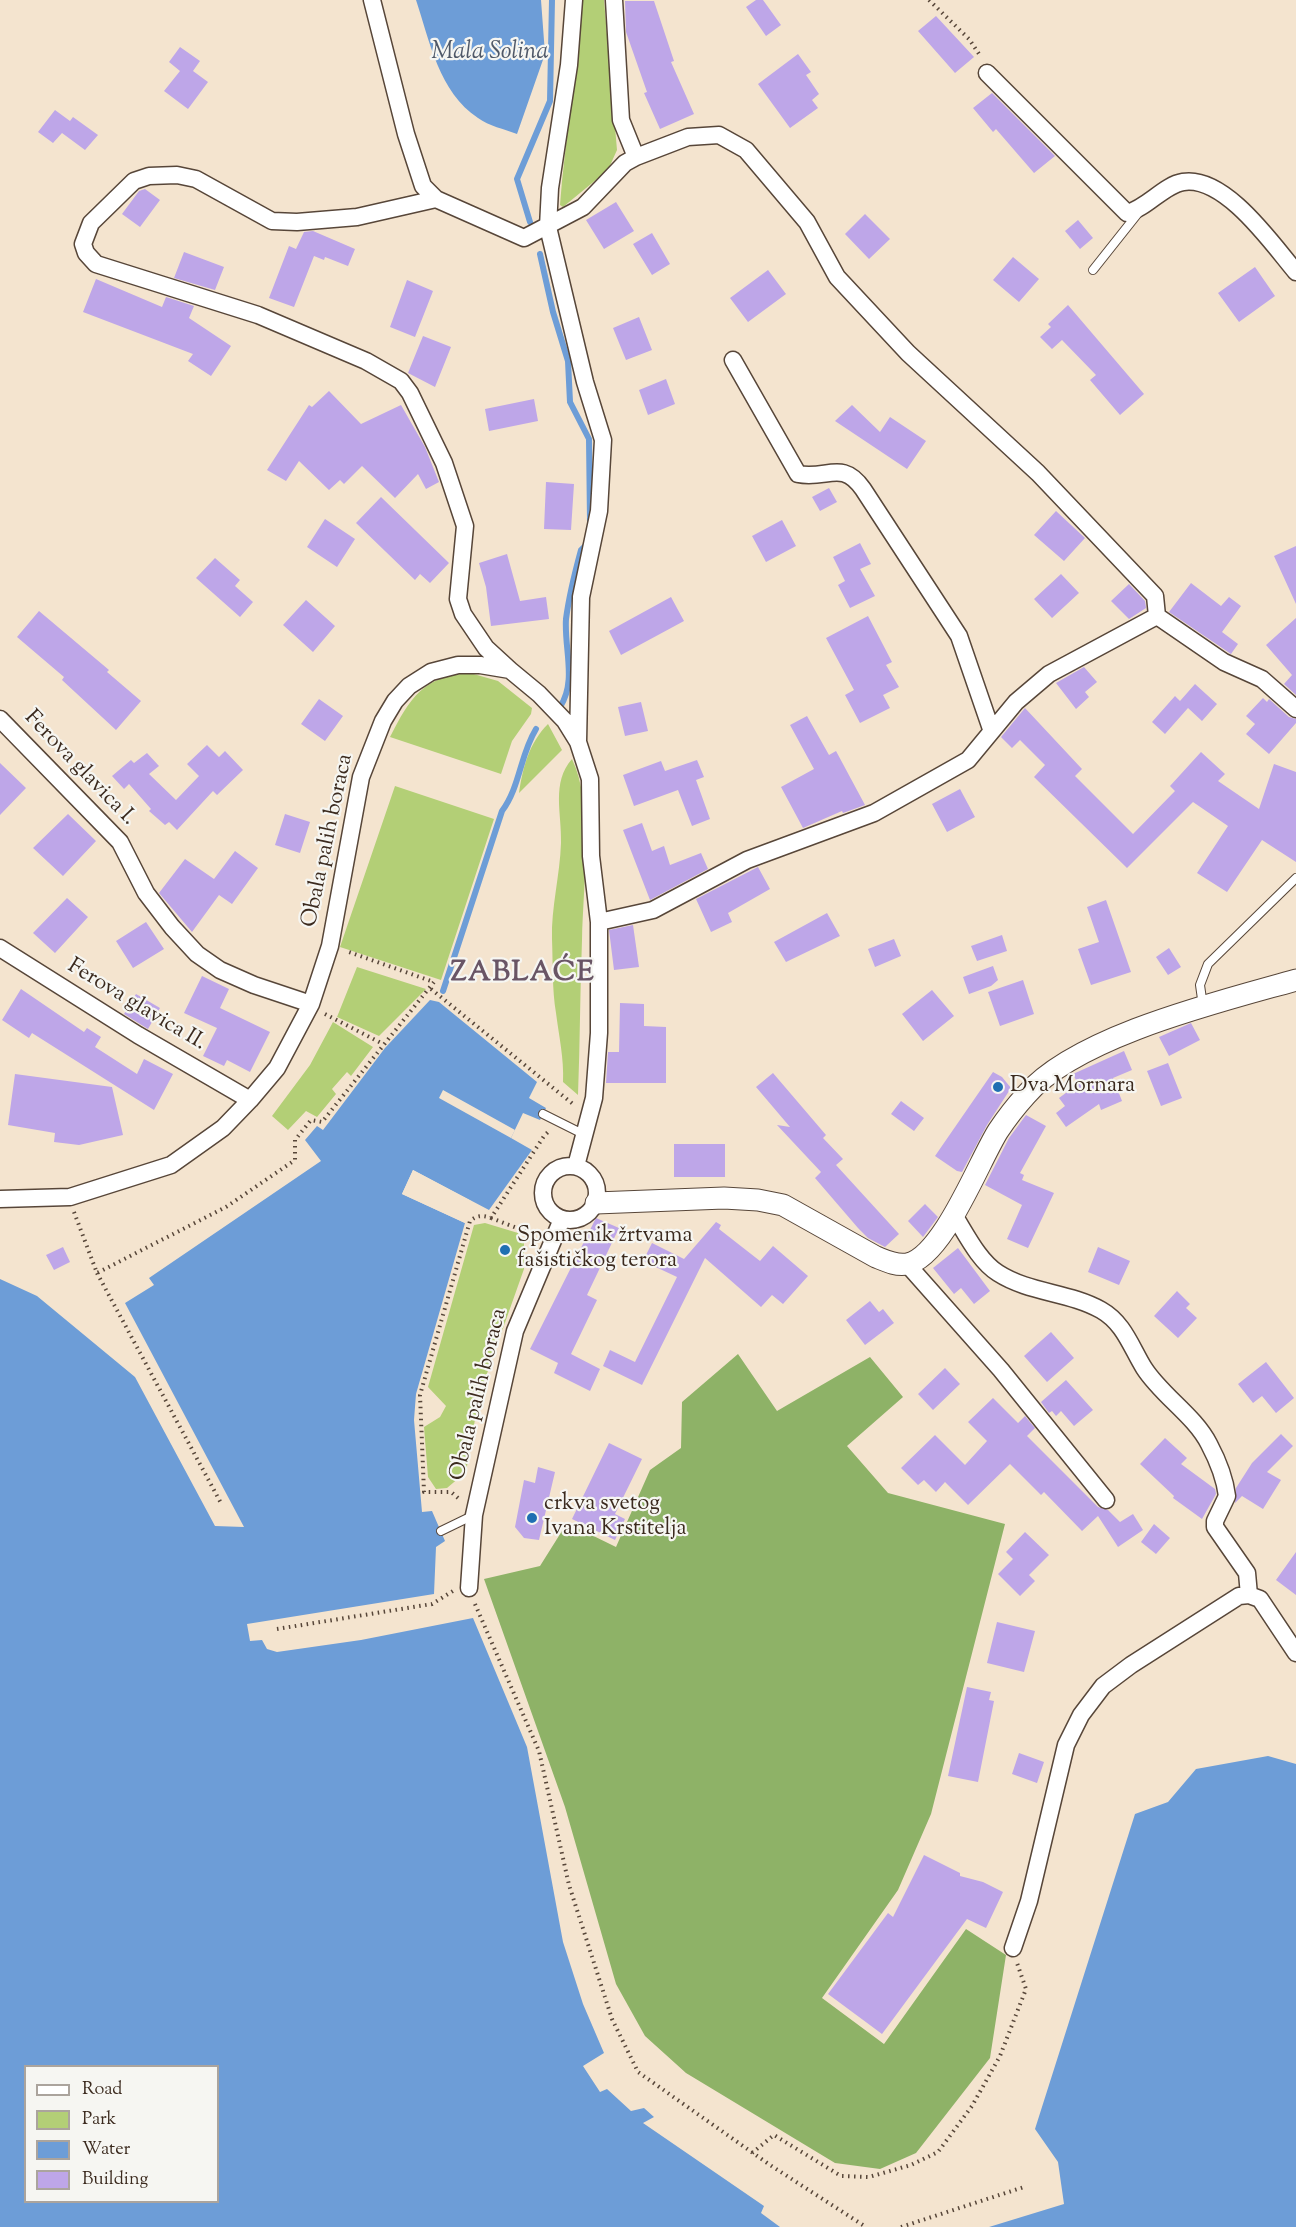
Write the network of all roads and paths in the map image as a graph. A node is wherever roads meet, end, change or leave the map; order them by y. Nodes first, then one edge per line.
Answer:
1 (372, 0) edge
2 (574, 0) edge
3 (614, 0) edge
4 (929, 0) edge
5 (987, 73) joint
6 (636, 158) junction
7 (436, 199) junction
8 (1141, 209) junction
9 (548, 227) junction
10 (1093, 270) dead end
11 (1296, 272) edge
12 (733, 360) dead end
13 (1157, 616) junction
14 (510, 670) junction
15 (1296, 709) edge
16 (0, 719) edge
17 (991, 729) junction
18 (578, 742) junction
19 (1296, 878) edge
20 (599, 922) junction
21 (330, 946) junction
22 (0, 948) edge
23 (1296, 980) edge
24 (431, 989) junction
25 (311, 1004) junction
26 (1203, 1006) junction
27 (383, 1044) junction
28 (250, 1100) junction
29 (543, 1114) dead end
30 (560, 1123) junction
31 (584, 1134) junction
32 (576, 1166) junction
33 (70, 1197) junction
34 (0, 1199) edge
35 (596, 1203) junction
36 (954, 1215) junction
37 (491, 1218) junction
38 (562, 1219) junction
39 (552, 1241) junction
40 (907, 1264) junction
41 (97, 1273) junction
42 (1106, 1500) dead end
43 (222, 1505) dead end
44 (468, 1519) junction
45 (441, 1531) dead end
46 (464, 1588) junction
47 (1249, 1595) junction
48 (277, 1629) dead end
49 (1296, 1653) edge
50 (1012, 1948) joint
51 (753, 2153) junction
52 (1024, 2187) dead end
53 (866, 2227) edge
54 (901, 2227) edge

1 - 7 street
2 - 9 street
3 - 6 street
4 - 5 path
5 - 8 street
6 - 9 street
6 - 13 street
7 - 9 street
7 - 14 street
8 - 10 lane
8 - 11 street
9 - 18 street
12 - 17 street
13 - 15 street
13 - 17 street
14 - 18 street
14 - 21 street, Obala palih boraca
16 - 25 street, Ferova glavica I.
17 - 20 street
18 - 20 street
19 - 26 lane
20 - 31 street
21 - 24 path
21 - 25 street, Obala palih boraca
22 - 28 street, Ferova glavica II.
23 - 26 street
24 - 27 path
24 - 30 path
25 - 27 path
25 - 28 street, Obala palih boraca
26 - 36 street
27 - 41 path
28 - 33 street, Obala palih boraca
29 - 30 lane
30 - 31 lane
30 - 37 path
31 - 32 street
32 - 35 street
32 - 38 street
33 - 34 street, Obala palih boraca
33 - 41 path
35 - 38 street
35 - 40 street
36 - 40 street
36 - 47 street
37 - 39 path
37 - 44 path
38 - 39 street, Obala palih boraca
39 - 44 street, Obala palih boraca
40 - 42 street
41 - 43 path
44 - 45 lane
44 - 46 street, Obala palih boraca
46 - 48 path
46 - 51 path
47 - 49 street
47 - 50 street
50 - 51 path
51 - 53 path
52 - 54 path

